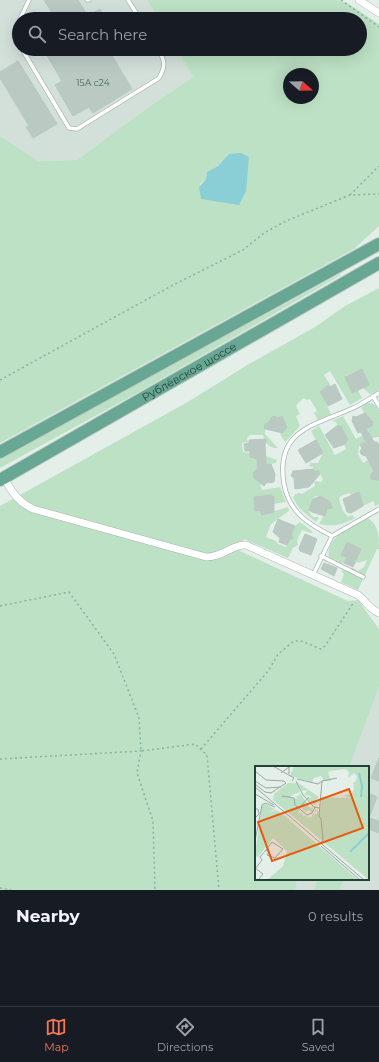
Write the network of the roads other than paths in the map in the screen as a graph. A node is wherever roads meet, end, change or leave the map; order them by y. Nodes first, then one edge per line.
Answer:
1 (29, 0) edge
2 (128, 0) edge
3 (359, 0) edge
4 (23, 12) edge
5 (136, 12) edge
6 (379, 14) edge
7 (26, 56) edge
8 (162, 56) edge
9 (379, 244) edge
10 (379, 263) edge
11 (379, 393) edge
12 (373, 396) junction
13 (379, 406) edge
14 (0, 452) edge
15 (2, 479) edge
16 (379, 509) edge
17 (332, 536) junction
18 (321, 556) junction
19 (313, 575) junction
20 (364, 577) dead end
21 (379, 613) edge

1 - 4 lane
2 - 5 lane
3 - 6 street
7 - 8 lane
9 - 14 main road, Рублёвское шоссе
10 - 15 main road, Рублёвское шоссе
11 - 12 lane
12 - 13 lane
12 - 17 lane
15 - 19 street
16 - 17 lane
17 - 18 lane
18 - 19 lane
18 - 20 lane
19 - 21 street

